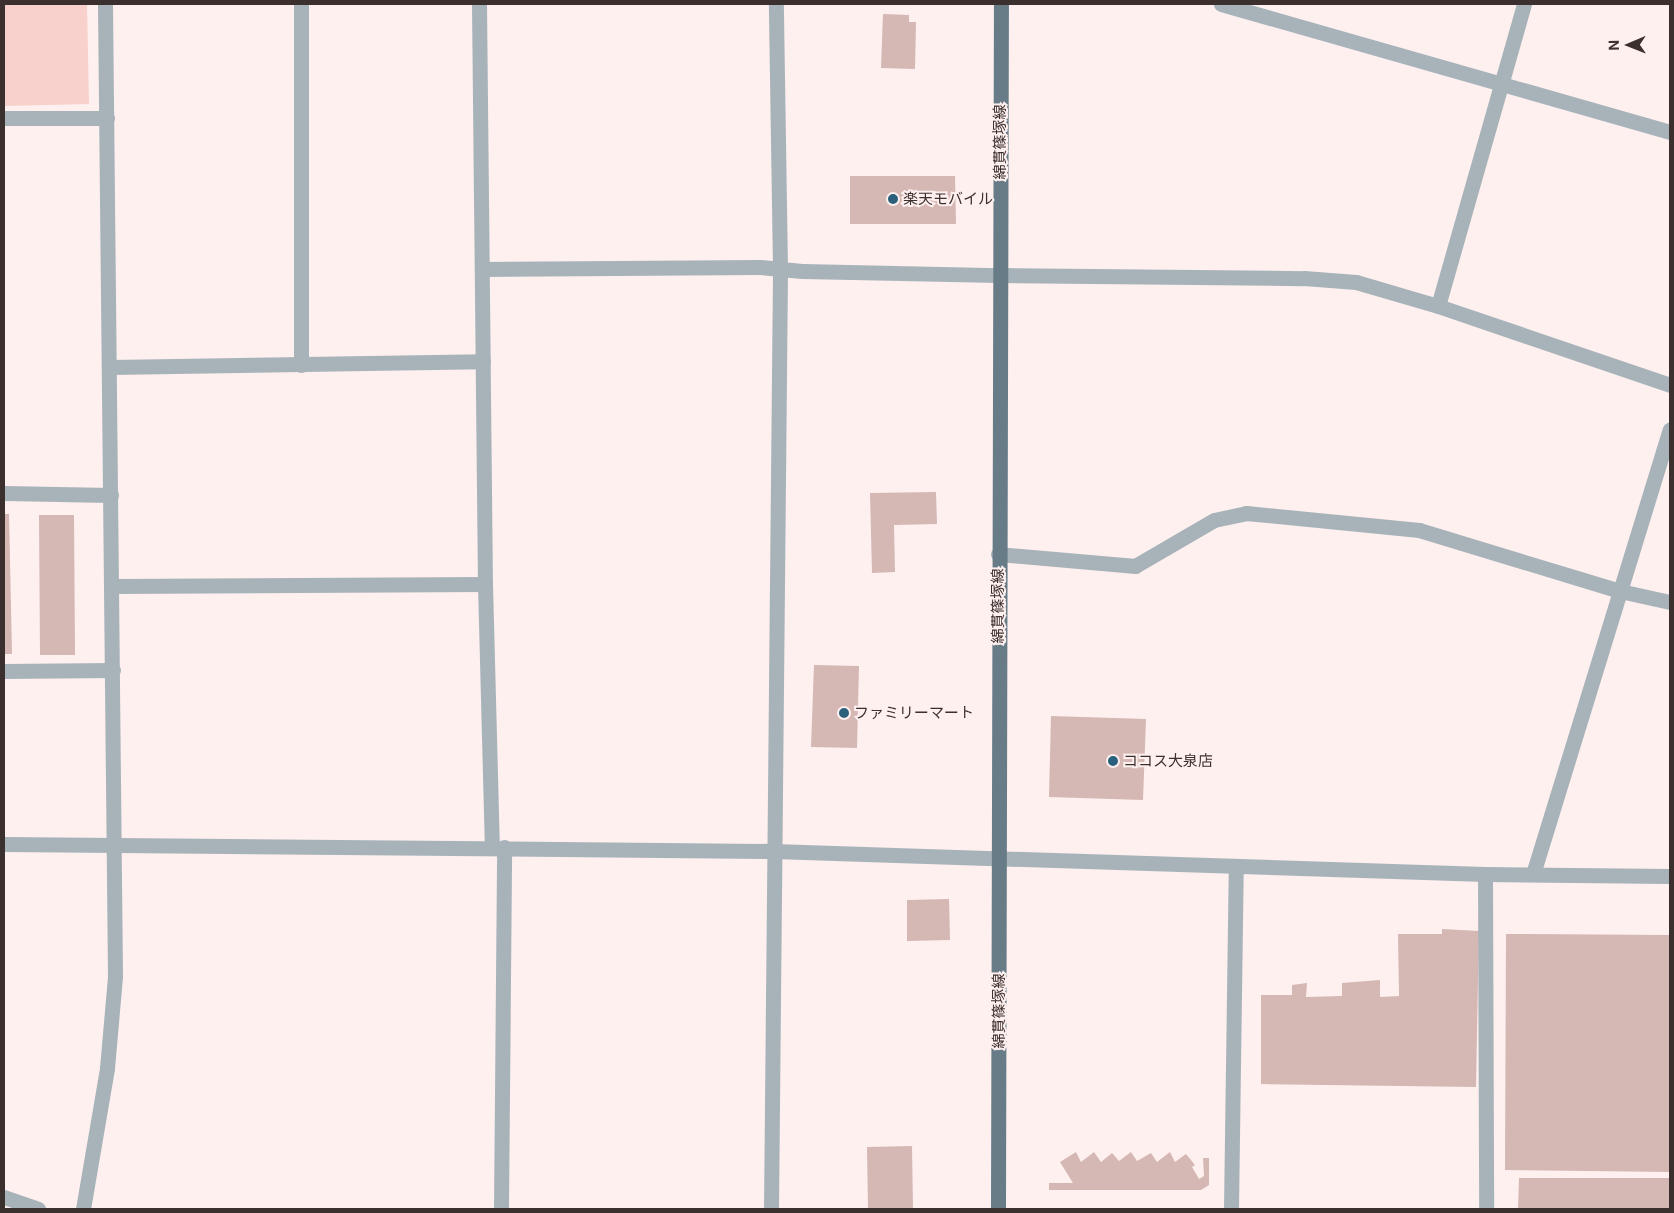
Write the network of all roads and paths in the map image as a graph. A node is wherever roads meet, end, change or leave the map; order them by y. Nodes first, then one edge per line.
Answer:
1 (105, 4) edge
2 (301, 4) edge
3 (479, 4) edge
4 (776, 4) edge
5 (1001, 4) edge
6 (1221, 4) edge
7 (1524, 4) edge
8 (1502, 84) junction
9 (4, 118) edge
10 (107, 118) junction
11 (1670, 132) edge
12 (780, 268) junction
13 (483, 269) junction
14 (999, 275) junction
15 (1438, 306) junction
16 (483, 362) junction
17 (301, 365) junction
18 (110, 367) junction
19 (1670, 385) edge
20 (1670, 430) edge
21 (4, 493) edge
22 (111, 495) junction
23 (998, 554) junction
24 (485, 584) junction
25 (113, 586) junction
26 (1620, 591) junction
27 (1670, 602) edge
28 (112, 670) junction
29 (4, 671) edge
30 (4, 844) edge
31 (114, 846) junction
32 (498, 847) junction
33 (773, 851) junction
34 (999, 857) junction
35 (1236, 866) junction
36 (1486, 874) junction
37 (1533, 874) junction
38 (1670, 876) edge
39 (4, 1197) edge
40 (38, 1209) edge
41 (83, 1209) edge
42 (502, 1209) edge
43 (771, 1209) edge
44 (998, 1209) edge
45 (1231, 1209) edge
46 (1486, 1209) edge

1 - 10 street
2 - 17 street
3 - 13 street
4 - 12 street
5 - 14 main road, 綿貫篠塚線
6 - 8 street
7 - 8 street
8 - 11 street
8 - 15 street
9 - 10 street
10 - 18 street
12 - 13 street
12 - 14 street
12 - 33 street
13 - 16 street
14 - 15 street
14 - 23 main road, 綿貫篠塚線
15 - 19 street
16 - 17 street
16 - 24 street
17 - 18 street
18 - 22 street
20 - 26 street
21 - 22 street
22 - 25 street
23 - 26 street
23 - 34 main road, 綿貫篠塚線
24 - 25 street
24 - 32 street
25 - 28 street
26 - 27 street
26 - 37 street
28 - 29 street
28 - 31 street
30 - 31 street
31 - 32 street
31 - 41 street
32 - 33 street
32 - 42 street
33 - 34 street
33 - 43 street
34 - 35 street
34 - 44 main road, 綿貫篠塚線
35 - 36 street
35 - 45 street
36 - 37 street
36 - 46 street
37 - 38 street
39 - 40 street

